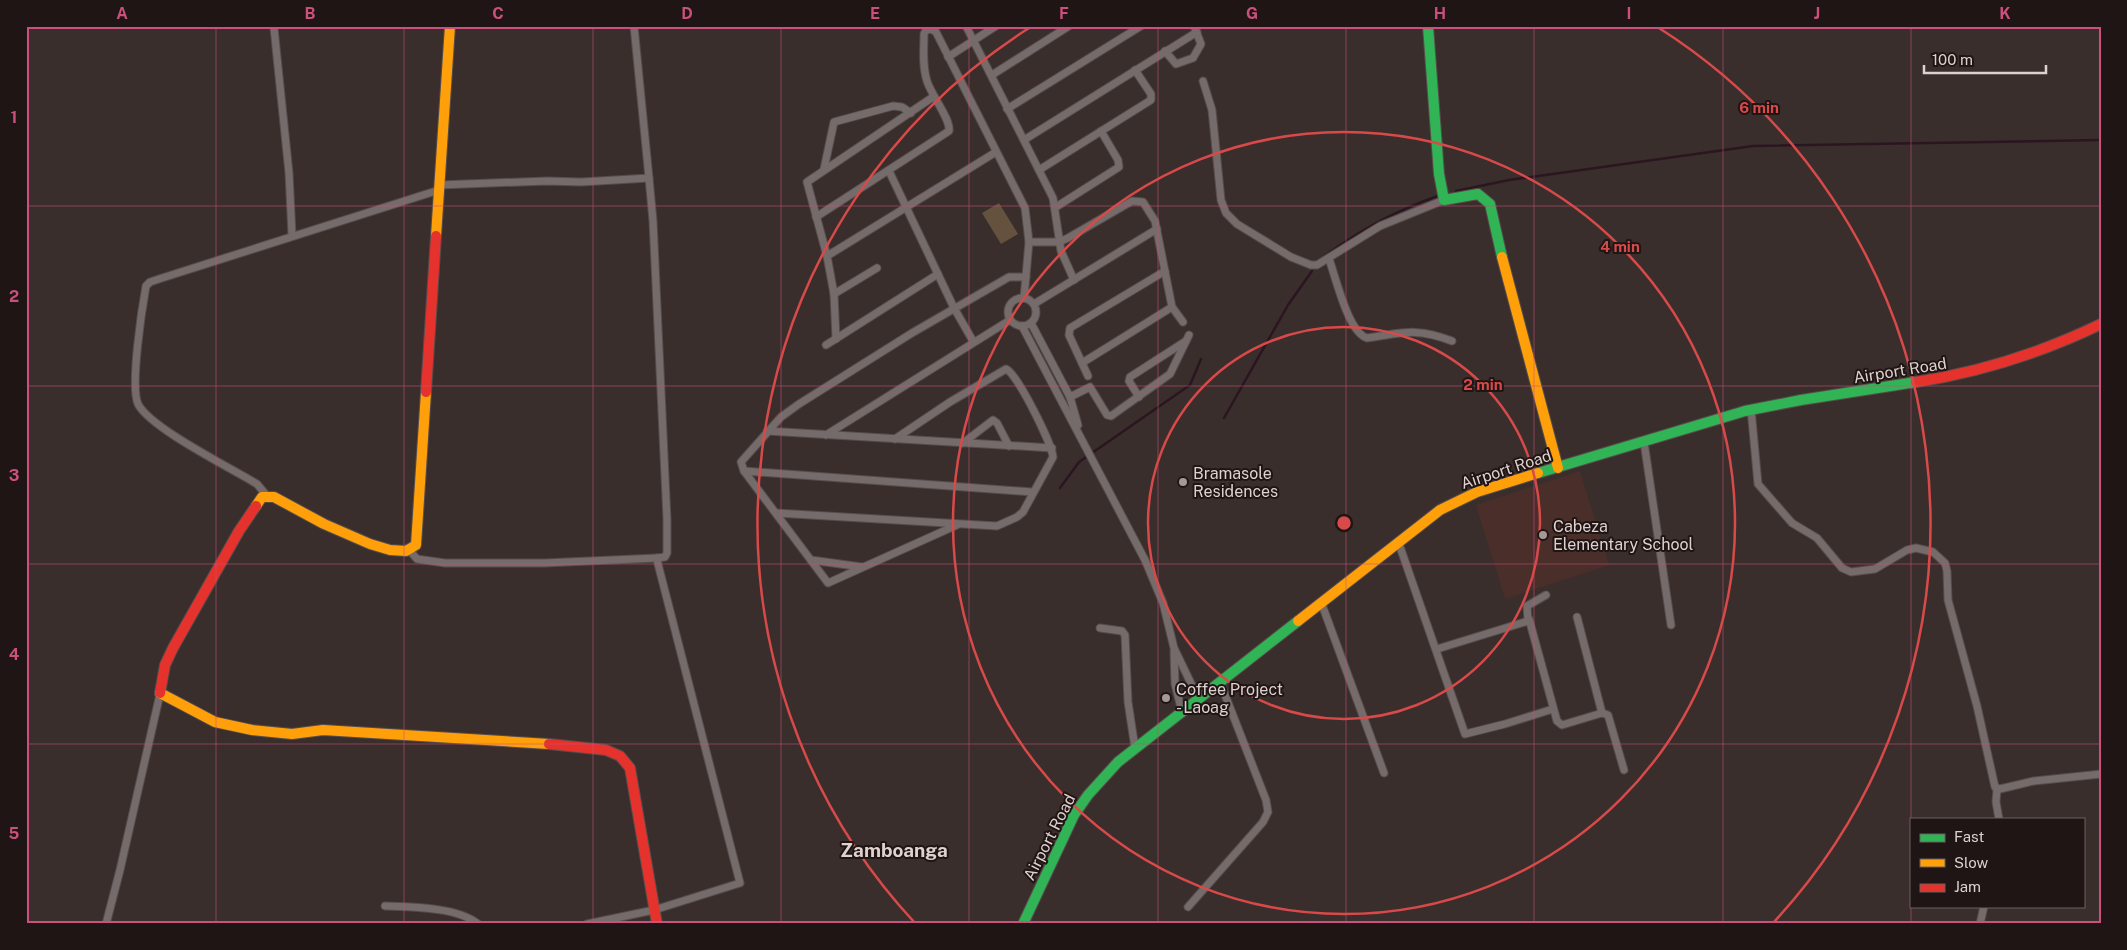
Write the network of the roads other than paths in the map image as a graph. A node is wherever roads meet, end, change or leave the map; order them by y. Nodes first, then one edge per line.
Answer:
1 (450, 26) edge
2 (634, 26) edge
3 (966, 26) edge
4 (996, 26) edge
5 (1070, 26) edge
6 (1141, 26) edge
7 (1428, 26) edge
8 (274, 28) dead end
9 (1196, 29) edge
10 (973, 41) junction
11 (1165, 51) junction
12 (948, 56) junction
13 (1136, 70) junction
14 (992, 75) junction
15 (1203, 81) dead end
16 (933, 97) junction
17 (1008, 109) junction
18 (911, 113) junction
19 (1101, 132) junction
20 (1024, 140) junction
21 (996, 152) junction
22 (824, 169) junction
23 (1039, 170) junction
24 (889, 171) junction
25 (649, 178) junction
26 (439, 187) junction
27 (1444, 200) junction
28 (907, 207) junction
29 (1056, 207) junction
30 (816, 217) junction
31 (1157, 229) junction
32 (292, 235) junction
33 (1029, 242) junction
34 (1059, 242) junction
35 (827, 256) junction
36 (1329, 259) junction
37 (877, 268) dead end
38 (1164, 271) junction
39 (938, 274) junction
40 (1026, 277) junction
41 (1074, 280) junction
42 (834, 294) junction
43 (1024, 298) junction
44 (1034, 304) junction
45 (1172, 307) junction
46 (954, 308) junction
47 (1010, 320) junction
48 (1183, 322) dead end
49 (1031, 323) junction
50 (2101, 324) edge
51 (1022, 326) junction
52 (836, 339) junction
53 (973, 341) junction
54 (1452, 341) dead end
55 (826, 345) dead end
56 (1052, 360) junction
57 (1082, 363) junction
58 (1044, 364) junction
59 (1088, 376) dead end
60 (1070, 397) junction
61 (1139, 397) junction
62 (1750, 410) junction
63 (1078, 430) junction
64 (768, 431) junction
65 (826, 435) junction
66 (895, 439) junction
67 (1644, 442) junction
68 (963, 443) junction
69 (1009, 446) junction
70 (1052, 448) junction
71 (1558, 468) junction
72 (744, 471) junction
73 (1032, 492) junction
74 (267, 496) junction
75 (776, 513) junction
76 (957, 525) junction
77 (1398, 541) junction
78 (410, 551) junction
79 (657, 558) junction
80 (811, 560) junction
81 (863, 567) junction
82 (1546, 595) dead end
83 (1321, 602) junction
84 (1577, 617) dead end
85 (1529, 619) junction
86 (1672, 625) dead end
87 (1100, 628) dead end
88 (1174, 648) junction
89 (1437, 649) junction
90 (1220, 682) junction
91 (160, 694) junction
92 (1198, 698) junction
93 (1553, 709) junction
94 (1182, 712) junction
95 (1602, 713) junction
96 (1136, 748) junction
97 (1624, 770) dead end
98 (1384, 773) dead end
99 (2101, 774) edge
100 (1997, 789) junction
101 (1999, 818) edge
102 (385, 906) dead end
103 (1188, 907) dead end
104 (1984, 908) edge
105 (654, 910) junction
106 (106, 924) edge
107 (478, 924) edge
108 (587, 924) edge
109 (657, 924) edge
110 (1023, 924) edge
111 (1980, 924) edge

1 - 26 street
2 - 25 street
3 - 10 street
4 - 10 street
5 - 14 street
6 - 17 street
7 - 27 street
8 - 32 street
9 - 11 street
9 - 11 street
10 - 12 street
10 - 14 street
11 - 13 street
12 - 16 street
12 - 21 street
13 - 19 street
13 - 20 street
14 - 17 street
15 - 36 street
16 - 18 street
16 - 24 street
17 - 20 street
18 - 22 street
18 - 22 street
19 - 23 street
19 - 29 street
20 - 23 street
21 - 28 street
21 - 33 street
22 - 30 street
23 - 29 street
24 - 28 street
24 - 30 street
25 - 26 street
25 - 79 street
26 - 32 street
26 - 78 street
27 - 36 street
27 - 71 street
28 - 35 street
28 - 39 street
29 - 34 street
30 - 35 street
31 - 34 street
31 - 38 street
31 - 41 street
32 - 74 street
33 - 34 street
33 - 40 street
34 - 41 street
35 - 42 street
36 - 54 street
37 - 42 street
38 - 45 street
38 - 57 street
39 - 46 street
39 - 52 street
40 - 43 street
40 - 46 street
41 - 44 street
42 - 52 street
43 - 44 street
43 - 47 street
44 - 49 street
45 - 48 street
45 - 57 street
46 - 53 street
46 - 64 street
47 - 51 street
47 - 53 street
49 - 51 street
49 - 56 street
50 - 62 street, Airport Road
51 - 58 street
52 - 55 street
53 - 65 street
56 - 58 street
56 - 60 street
57 - 59 street
58 - 63 street
60 - 61 street
60 - 63 street
61 - 61 street
62 - 67 street, Airport Road
62 - 100 street
63 - 88 street
64 - 65 street
64 - 72 street
65 - 66 street
66 - 68 street
66 - 70 street
67 - 71 street, Airport Road
67 - 86 street
68 - 69 street
68 - 69 street
69 - 70 street
70 - 73 street
71 - 77 street, Airport Road
72 - 73 street
72 - 75 street
73 - 76 street
74 - 78 street
74 - 91 street
75 - 76 street
75 - 80 street
76 - 81 street
77 - 83 street, Airport Road
77 - 89 street
78 - 79 street
79 - 105 street
80 - 81 street
80 - 81 street
82 - 85 street
83 - 90 street, Airport Road
83 - 98 street
84 - 95 street
85 - 89 street
85 - 93 street
87 - 96 street
88 - 92 street
88 - 94 street
89 - 93 street
90 - 92 street, Airport Road
90 - 103 street
91 - 105 street
91 - 106 street
92 - 94 street, Airport Road
93 - 95 street
94 - 96 street, Airport Road
95 - 97 street
96 - 110 street, Airport Road
99 - 100 street
100 - 101 street
102 - 107 street
104 - 111 street
105 - 108 street
105 - 109 street

